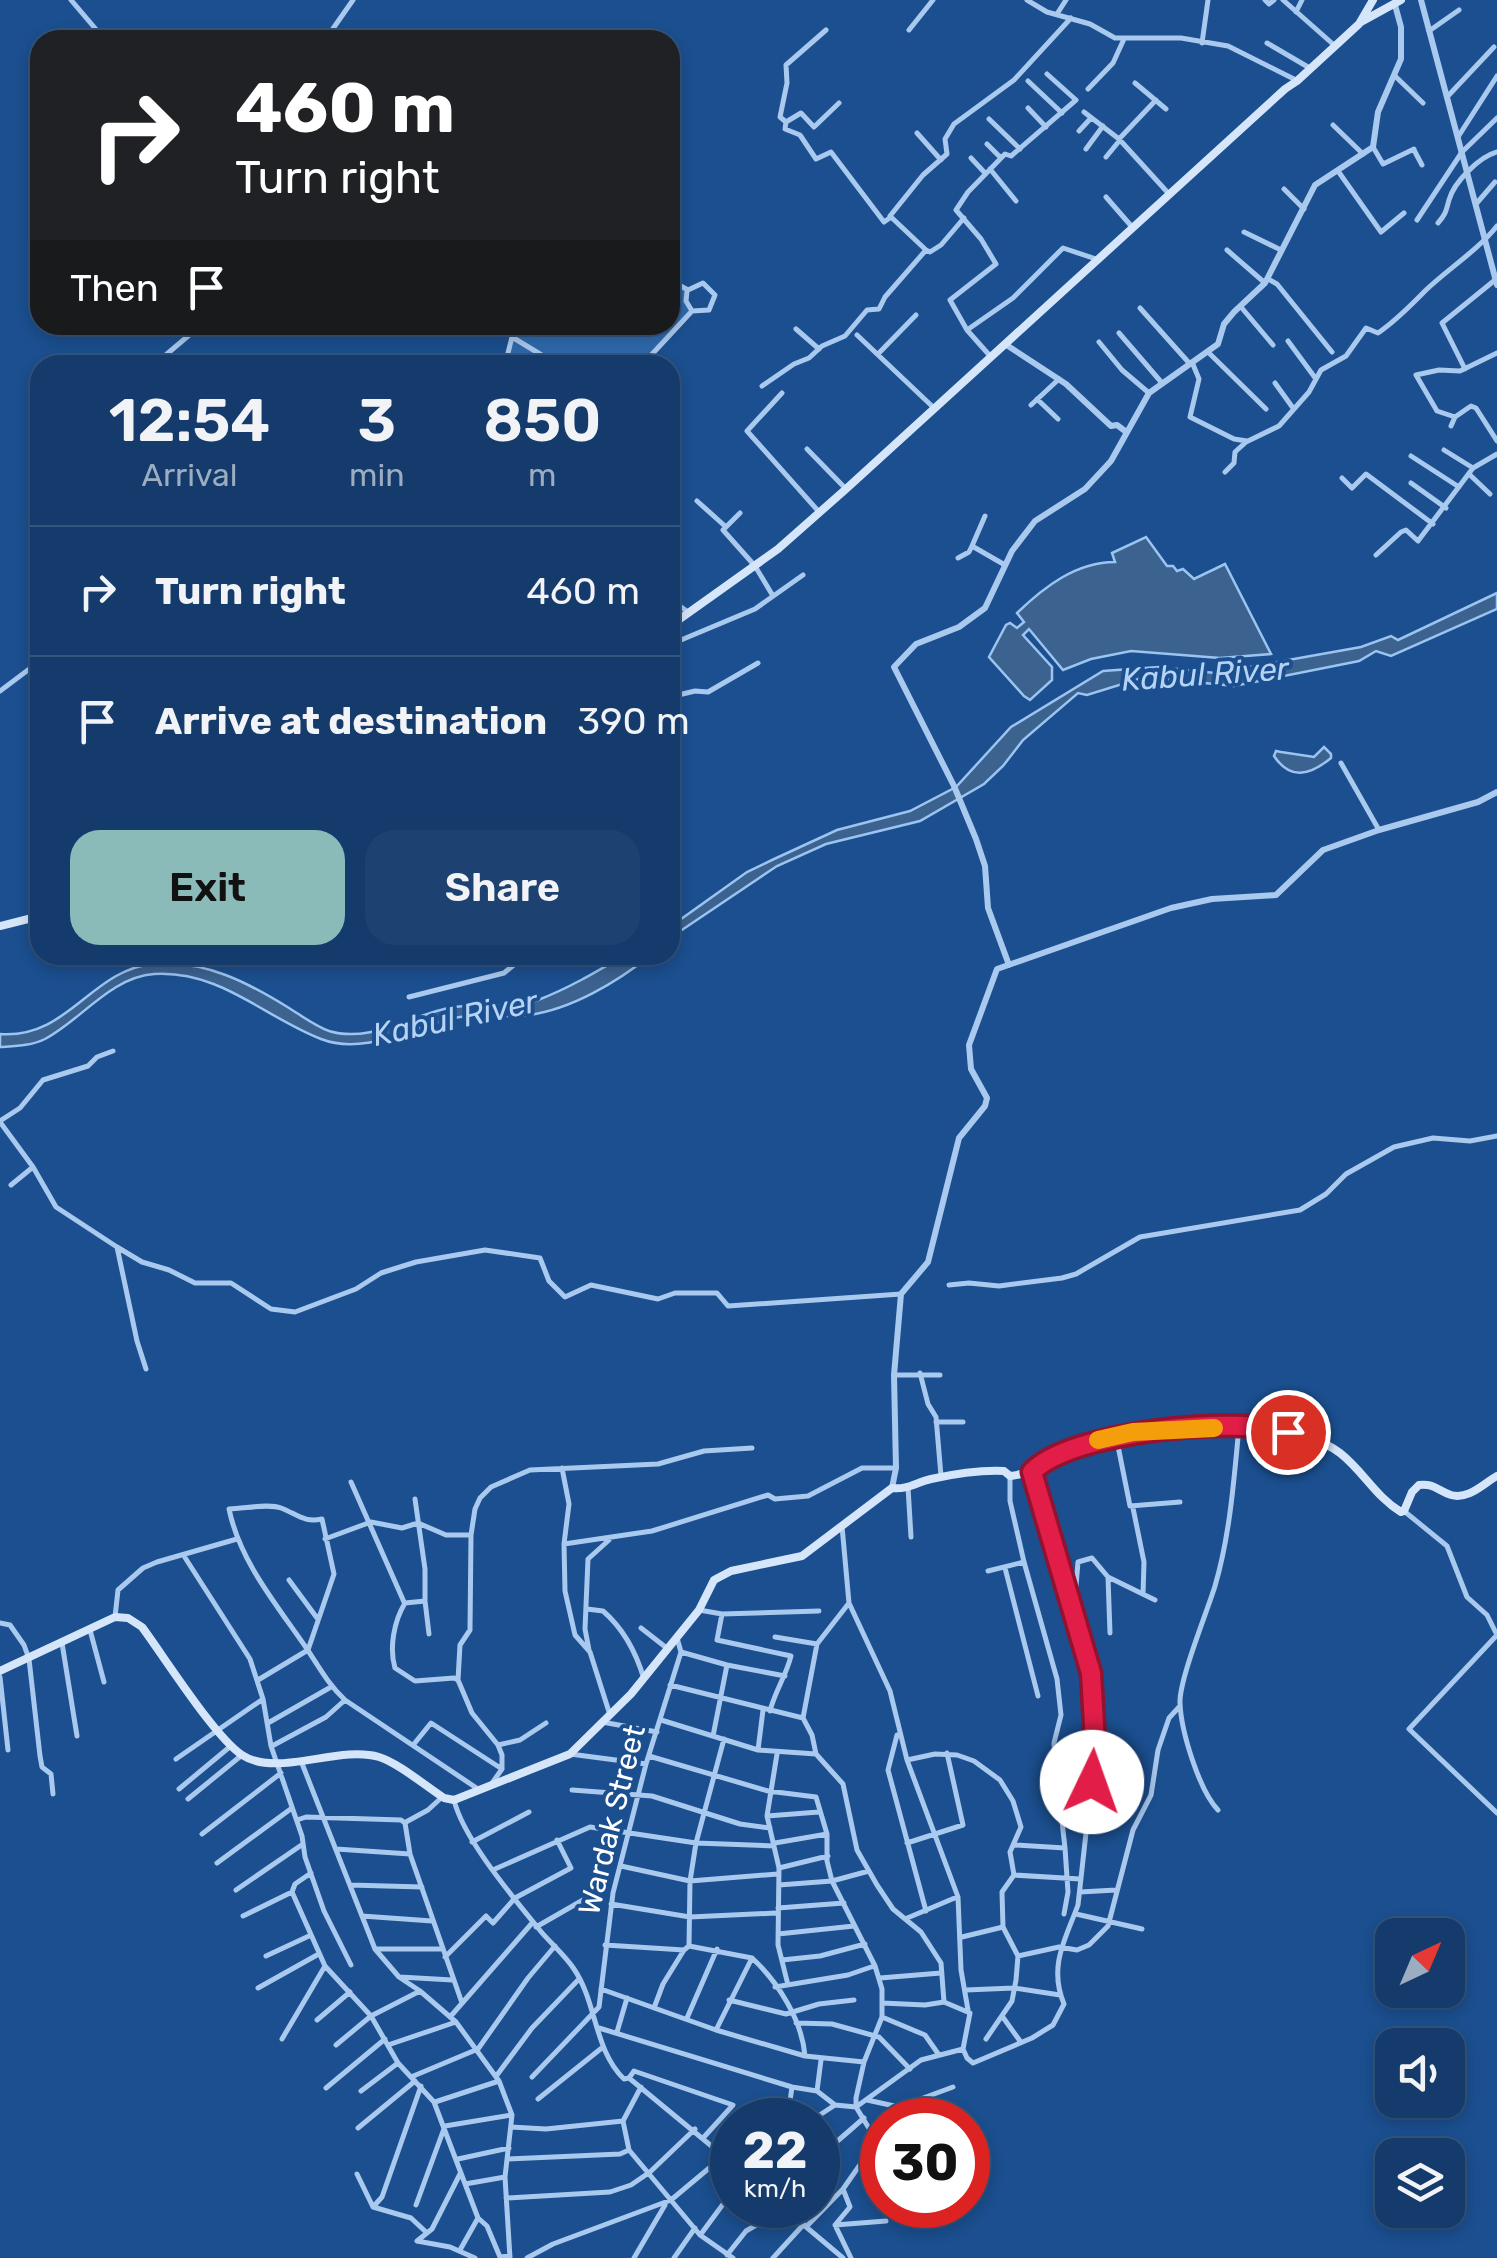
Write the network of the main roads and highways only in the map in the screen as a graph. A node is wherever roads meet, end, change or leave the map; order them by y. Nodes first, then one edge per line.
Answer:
1 (1373, 0) edge
2 (1398, 2) edge
3 (1358, 24) junction
4 (680, 618) edge
5 (30, 918) edge
6 (0, 926) edge
7 (1497, 1476) edge
8 (0, 1674) edge

1 - 3 main road
2 - 3 main road
3 - 4 main road
5 - 6 main road
7 - 8 main road

